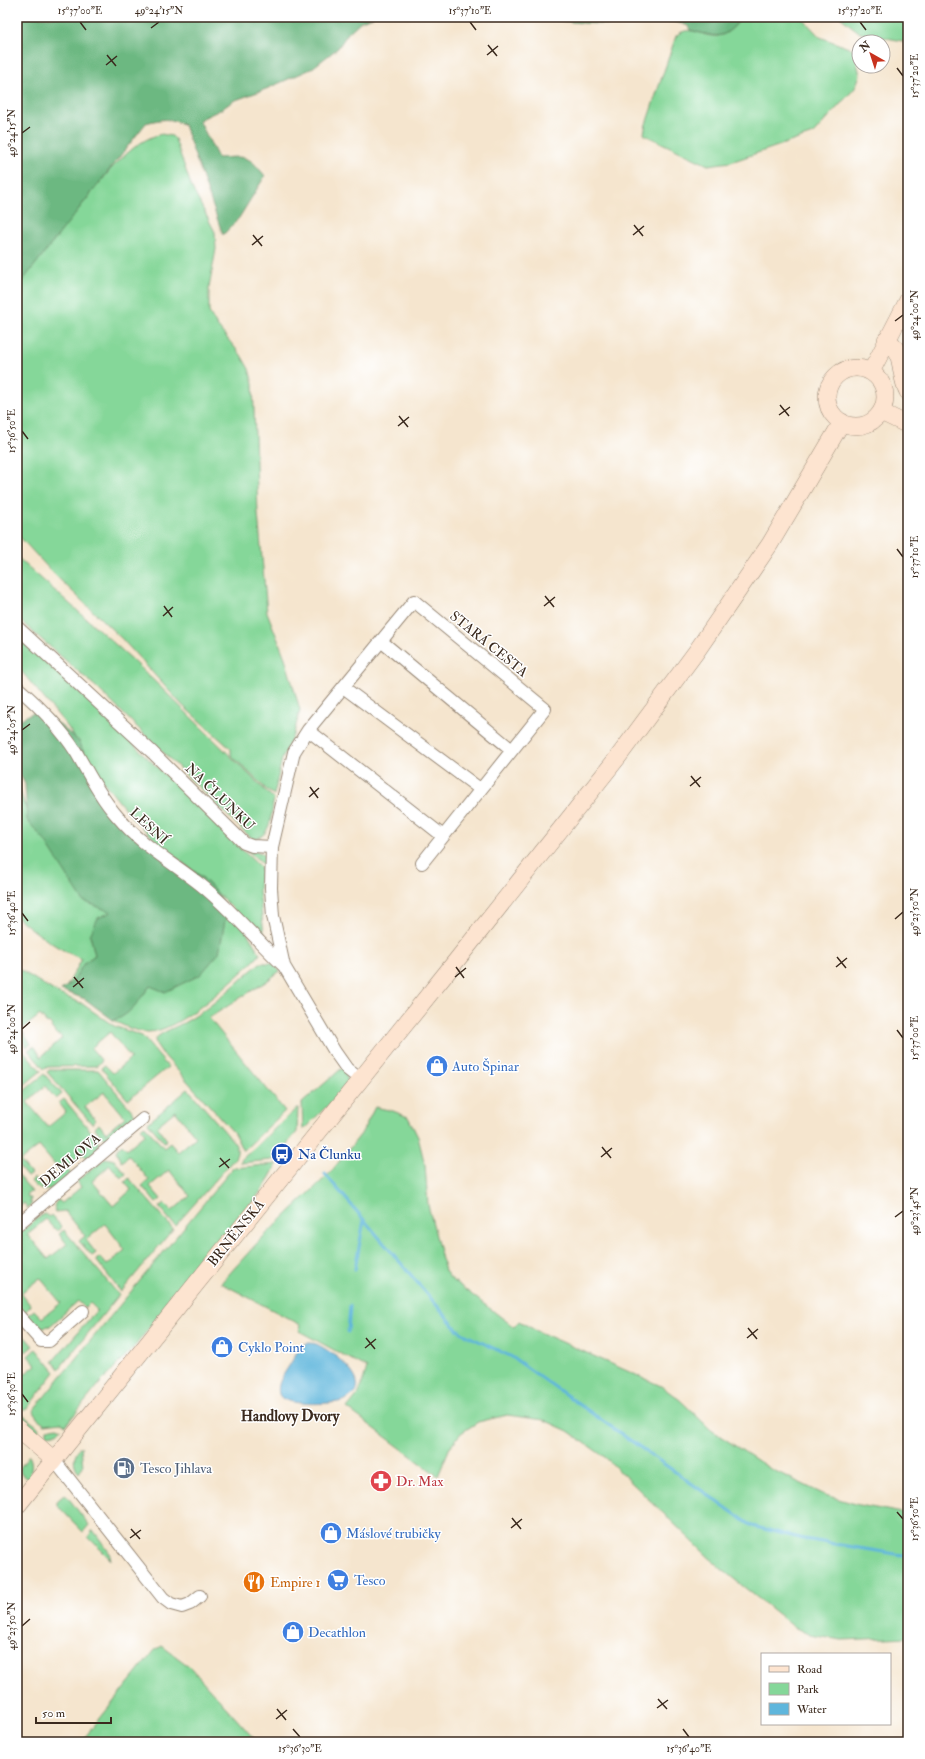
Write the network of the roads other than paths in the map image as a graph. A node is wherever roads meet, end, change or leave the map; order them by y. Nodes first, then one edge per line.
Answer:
1 (908, 300) edge
2 (886, 340) junction
3 (870, 372) junction
4 (908, 392) edge
5 (882, 412) junction
6 (842, 422) junction
7 (908, 425) edge
8 (17, 627) edge
9 (381, 641) junction
10 (17, 687) edge
11 (343, 688) junction
12 (308, 730) junction
13 (512, 750) junction
14 (480, 789) junction
15 (443, 836) junction
16 (272, 847) junction
17 (422, 863) dead end
18 (284, 966) junction
19 (360, 1080) junction
20 (143, 1119) dead end
21 (17, 1225) edge
22 (83, 1311) dead end
23 (17, 1314) edge
24 (17, 1428) edge
25 (54, 1460) junction
26 (17, 1506) edge
27 (200, 1596) dead end

1 - 2 main road
2 - 3 main road
2 - 4 main road
3 - 5 main road
3 - 6 main road
5 - 6 main road
5 - 7 main road
6 - 19 main road, BRNĚNSKÁ
8 - 16 street, NA ČLUNKU
9 - 11 street, STARÁ CESTA
9 - 13 street
9 - 13 street, STARÁ CESTA
10 - 18 street, LESNÍ
11 - 12 street, STARÁ CESTA
11 - 14 street
12 - 15 street
12 - 16 street, STARÁ CESTA
13 - 14 street, STARÁ CESTA
14 - 15 street, STARÁ CESTA
15 - 17 street, STARÁ CESTA
16 - 18 street
18 - 19 street
19 - 25 main road, BRNĚNSKÁ
20 - 21 street, DEMLOVA
22 - 23 street
24 - 25 main road
25 - 26 main road, BRNĚNSKÁ
25 - 27 street

